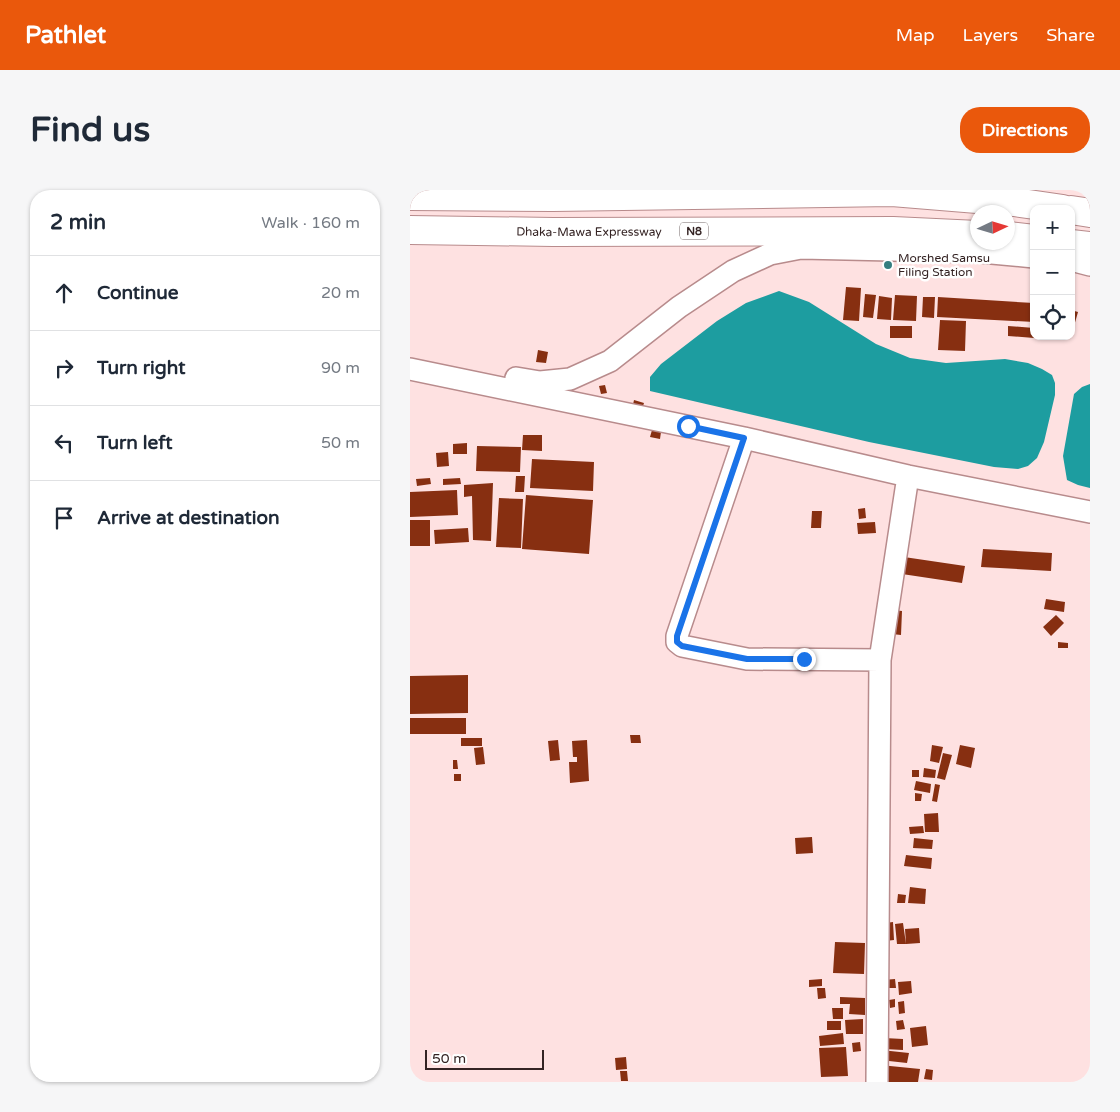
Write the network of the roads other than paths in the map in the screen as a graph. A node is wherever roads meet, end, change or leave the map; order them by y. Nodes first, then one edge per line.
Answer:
1 (410, 196) edge
2 (1035, 205) edge
3 (1075, 211) edge
4 (1090, 213) edge
5 (410, 230) edge
6 (970, 235) edge
7 (1015, 237) edge
8 (1030, 239) edge
9 (1075, 244) edge
10 (1090, 246) edge
11 (1030, 257) edge
12 (1075, 261) edge
13 (1090, 265) edge
14 (410, 356) edge
15 (410, 369) edge
16 (744, 438) junction
17 (908, 476) junction
18 (1090, 512) edge
19 (880, 660) junction
20 (877, 1082) edge

1 - 2 highway
3 - 4 highway
5 - 6 highway, Dhaka-Mawa Expressway / N8
7 - 8 highway
9 - 10 highway
11 - 14 street
12 - 13 street
15 - 16 street
16 - 17 street
16 - 19 street
17 - 18 street
17 - 19 street
19 - 20 street

